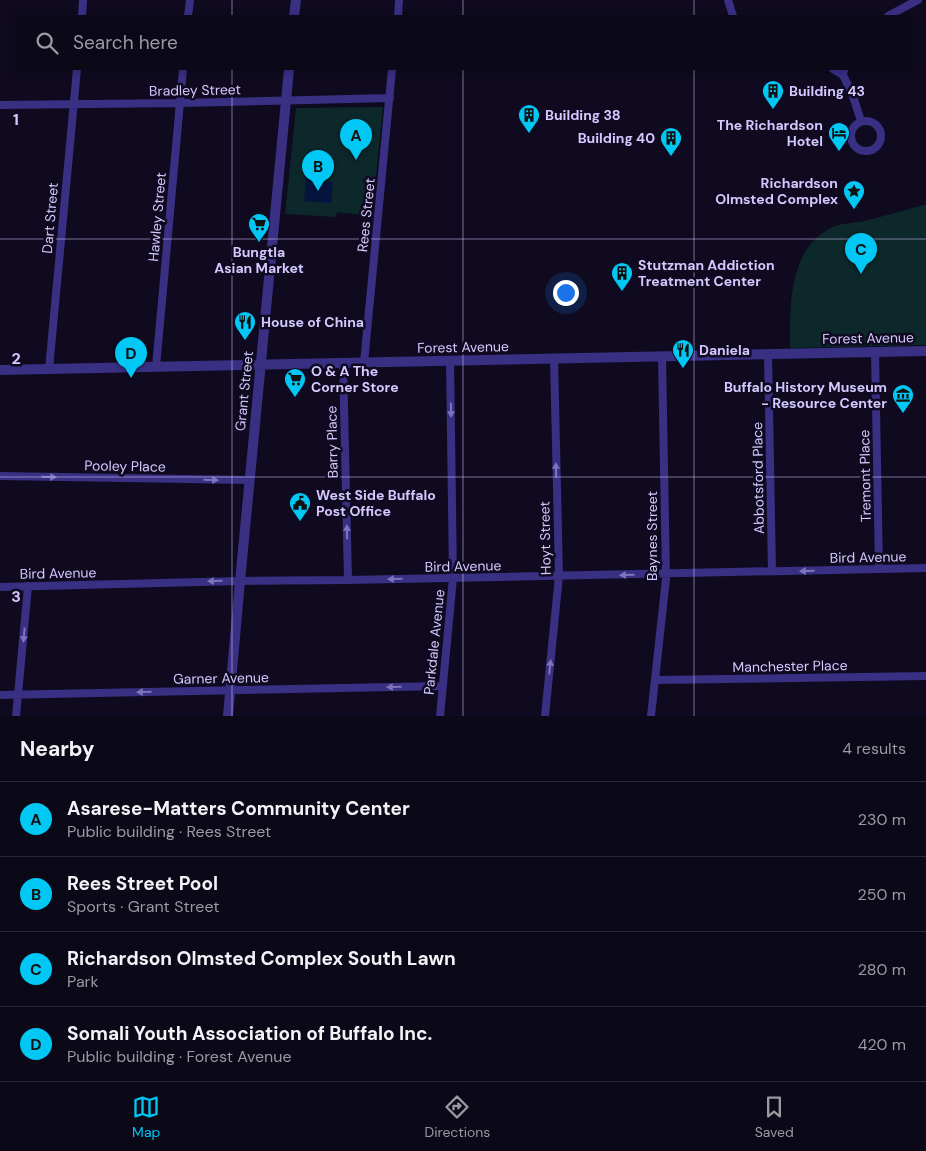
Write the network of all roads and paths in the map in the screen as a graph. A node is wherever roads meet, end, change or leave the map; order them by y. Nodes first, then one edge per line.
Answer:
1 (84, 0) edge
2 (190, 0) edge
3 (296, 0) edge
4 (399, 0) edge
5 (728, 0) edge
6 (918, 0) edge
7 (910, 2) edge
8 (82, 15) edge
9 (188, 15) edge
10 (294, 15) edge
11 (398, 15) edge
12 (733, 15) edge
13 (890, 15) edge
14 (77, 70) edge
15 (183, 70) edge
16 (289, 70) edge
17 (392, 70) edge
18 (843, 72) edge
19 (390, 98) junction
20 (286, 100) junction
21 (180, 103) junction
22 (74, 104) junction
23 (0, 105) edge
24 (861, 121) junction
25 (926, 351) edge
26 (875, 352) junction
27 (768, 354) junction
28 (662, 356) junction
29 (554, 358) junction
30 (450, 361) junction
31 (343, 363) junction
32 (364, 363) junction
33 (261, 365) junction
34 (156, 367) junction
35 (49, 369) junction
36 (0, 370) edge
37 (0, 476) edge
38 (249, 480) junction
39 (926, 568) edge
40 (879, 569) junction
41 (772, 571) junction
42 (666, 574) junction
43 (559, 576) junction
44 (453, 578) junction
45 (348, 580) junction
46 (240, 581) junction
47 (28, 586) junction
48 (0, 587) edge
49 (926, 676) edge
50 (655, 680) junction
51 (443, 686) junction
52 (231, 690) junction
53 (0, 694) edge
54 (18, 694) junction
55 (16, 716) edge
56 (228, 716) edge
57 (440, 716) edge
58 (545, 716) edge
59 (651, 716) edge

1 - 8 street
2 - 9 street
3 - 10 street
4 - 11 street
5 - 12 street
6 - 7 street
7 - 13 street
14 - 22 street, Dart Street
15 - 21 street, Hawley Street
16 - 20 street, Grant Street
17 - 19 street, Rees Street
18 - 24 street
19 - 20 street, Bradley Street
19 - 32 street, Rees Street
20 - 21 street, Bradley Street
20 - 33 street, Grant Street
21 - 22 street, Bradley Street
21 - 34 street, Hawley Street
22 - 23 street, Bradley Street
22 - 35 street, Dart Street
24 - 24 street
25 - 26 street, Forest Avenue
26 - 27 street, Forest Avenue
26 - 40 street, Tremont Place
27 - 28 street, Forest Avenue
27 - 41 street, Abbotsford Place
28 - 29 street, Forest Avenue
28 - 42 street, Baynes Street
29 - 30 street, Forest Avenue
43 -> 29 street, Hoyt Street
30 - 32 street, Forest Avenue
30 -> 44 street, Parkdale Avenue
31 - 32 street, Forest Avenue
31 - 33 street, Forest Avenue
45 -> 31 street, Barry Place
33 - 34 street, Forest Avenue
33 - 38 street, Grant Street
34 - 35 street, Forest Avenue
35 - 36 street, Forest Avenue
37 -> 38 street, Pooley Place
38 - 46 street, Grant Street
39 - 40 street, Bird Avenue
40 -> 41 street, Bird Avenue
41 - 42 street, Bird Avenue
42 -> 43 street, Bird Avenue
42 - 50 street, Baynes Street
43 - 44 street, Bird Avenue
58 -> 43 street, Hoyt Street
44 -> 45 street, Bird Avenue
44 - 51 street, Parkdale Avenue
45 - 46 street, Bird Avenue
46 -> 47 street, Bird Avenue
46 - 52 street, Grant Street
47 - 48 street, Bird Avenue
47 -> 54 street
49 - 50 street, Manchester Place
50 - 59 street, Baynes Street
51 -> 52 street, Garner Avenue
51 - 57 street, Parkdale Avenue
52 -> 54 street, Garner Avenue
52 - 56 street, Grant Street
53 - 54 street, Garner Avenue
54 - 55 street

